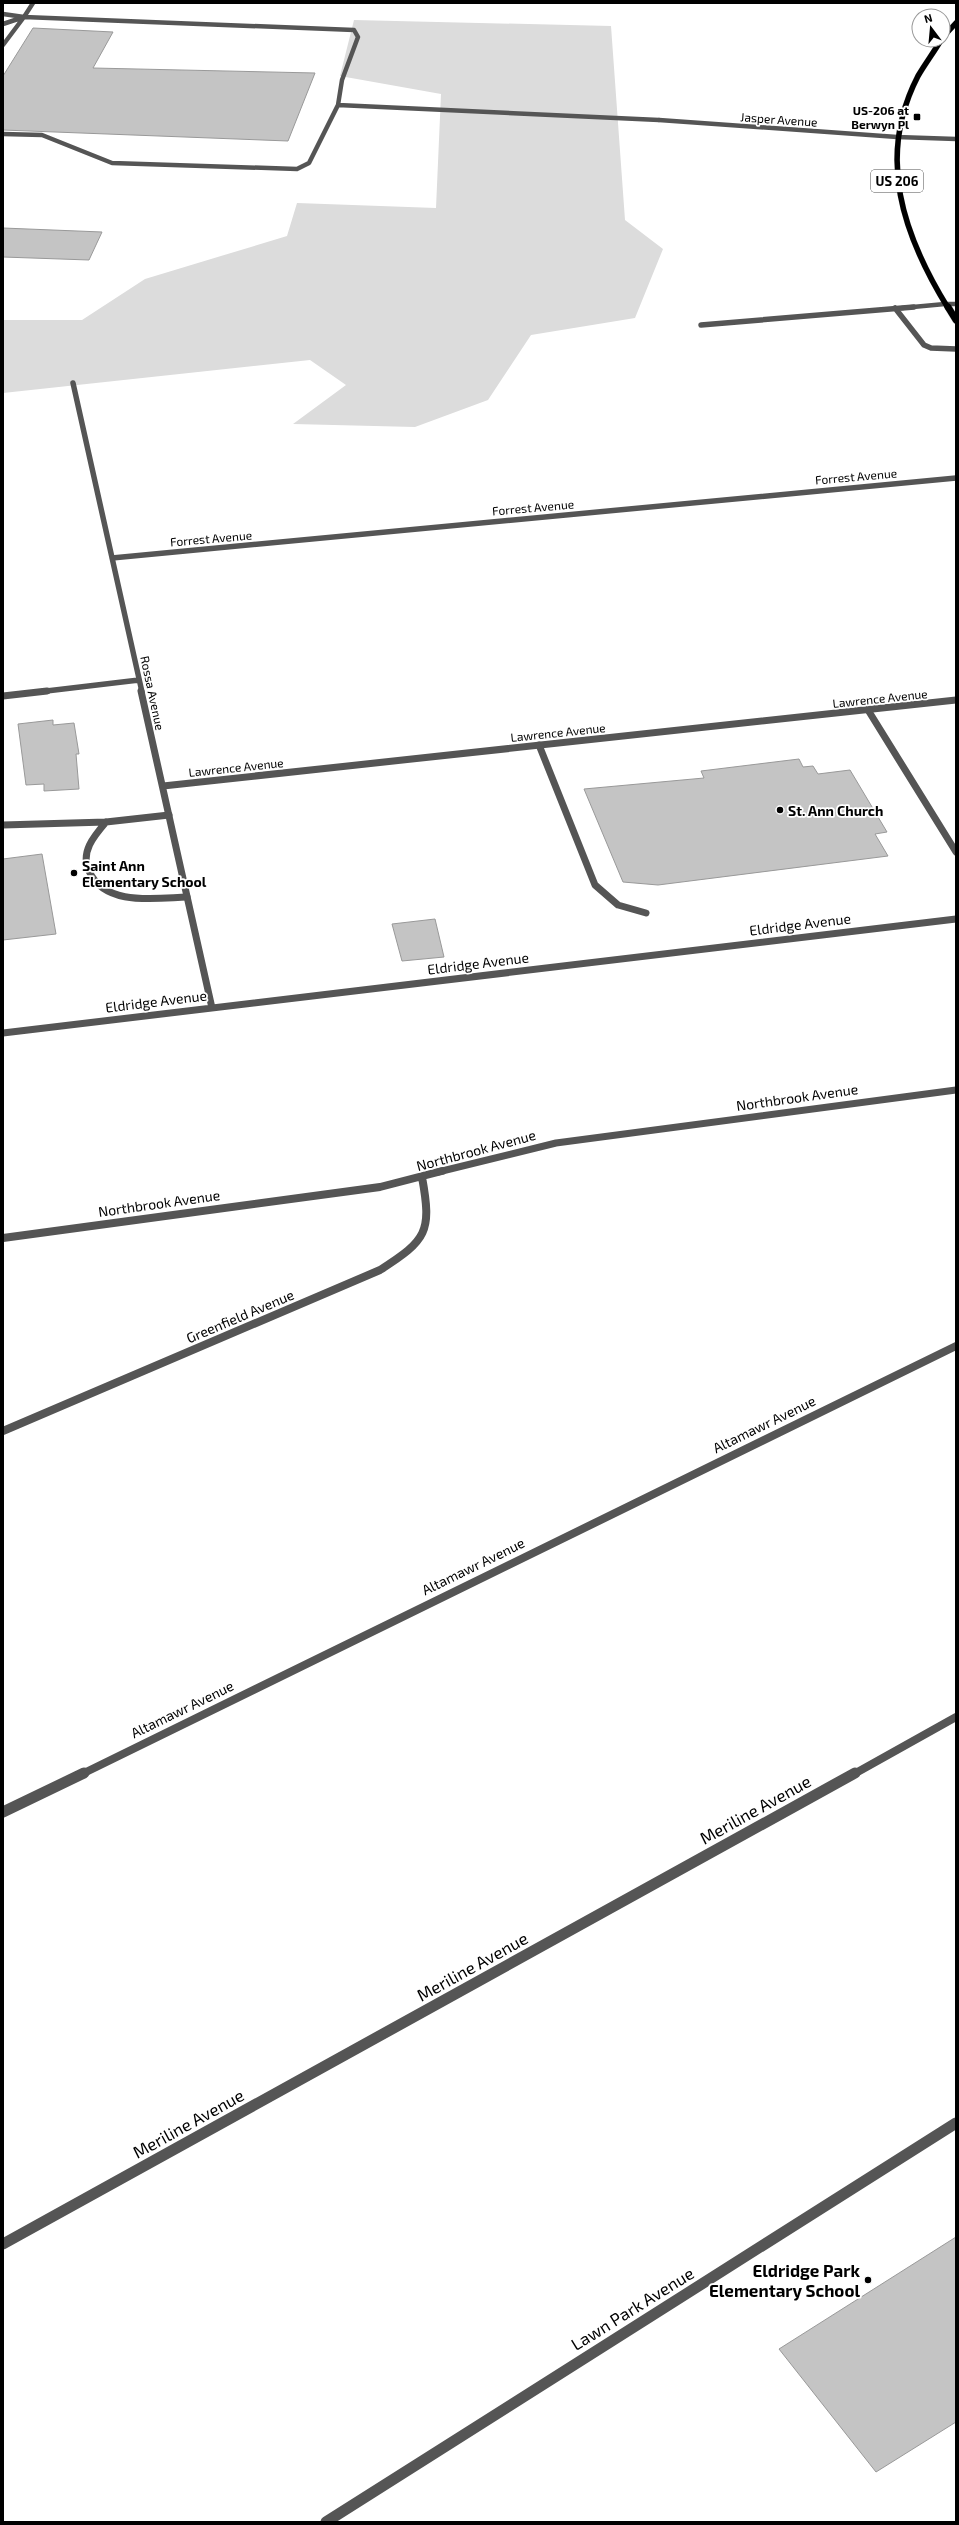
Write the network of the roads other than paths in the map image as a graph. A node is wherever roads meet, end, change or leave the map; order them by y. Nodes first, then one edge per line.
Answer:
1 (33, 3) edge
2 (3, 14) edge
3 (24, 17) junction
4 (3, 24) edge
5 (3, 45) edge
6 (935, 48) edge
7 (338, 104) junction
8 (3, 134) edge
9 (897, 138) junction
10 (956, 139) edge
11 (945, 304) junction
12 (956, 304) edge
13 (895, 308) junction
14 (956, 320) edge
15 (701, 325) dead end
16 (956, 349) edge
17 (73, 382) dead end
18 (956, 478) edge
19 (112, 558) junction
20 (139, 680) junction
21 (3, 696) edge
22 (956, 700) edge
23 (868, 710) junction
24 (539, 745) junction
25 (163, 786) junction
26 (169, 815) junction
27 (106, 822) junction
28 (3, 825) edge
29 (956, 852) edge
30 (187, 897) junction
31 (646, 913) dead end
32 (956, 919) edge
33 (212, 1008) junction
34 (3, 1033) edge
35 (956, 1090) edge
36 (422, 1177) junction
37 (3, 1238) edge
38 (956, 1346) edge
39 (3, 1431) edge
40 (956, 1717) edge
41 (3, 1812) edge
42 (956, 2123) edge
43 (3, 2244) edge
44 (326, 2522) edge

1 - 3 street
2 - 3 street
3 - 4 street
3 - 5 street
3 - 7 street
6 - 9 main road, US 206
7 - 8 street
7 - 9 street, Jasper Avenue
9 - 10 street, Jasper Avenue
9 - 11 main road, US 206
11 - 12 street
11 - 13 street
11 - 14 main road, US 206
13 - 15 street
13 - 16 street
17 - 19 street, Rossa Avenue
18 - 19 street, Forrest Avenue
19 - 20 street, Rossa Avenue
20 - 21 street
20 - 25 street, Rossa Avenue
22 - 23 street, Lawrence Avenue
23 - 24 street, Lawrence Avenue
23 - 29 street
24 - 25 street, Lawrence Avenue
24 - 31 street
25 - 26 street, Rossa Avenue
26 - 27 street
26 - 30 street, Rossa Avenue
27 - 28 street
27 - 30 street
30 - 33 street, Rossa Avenue
32 - 33 street, Eldridge Avenue
33 - 34 street, Eldridge Avenue
35 - 36 street, Northbrook Avenue
36 - 37 street, Northbrook Avenue
36 - 39 street, Greenfield Avenue
38 - 41 street, Altamawr Avenue
40 - 43 street, Meriline Avenue
42 - 44 street, Lawn Park Avenue

